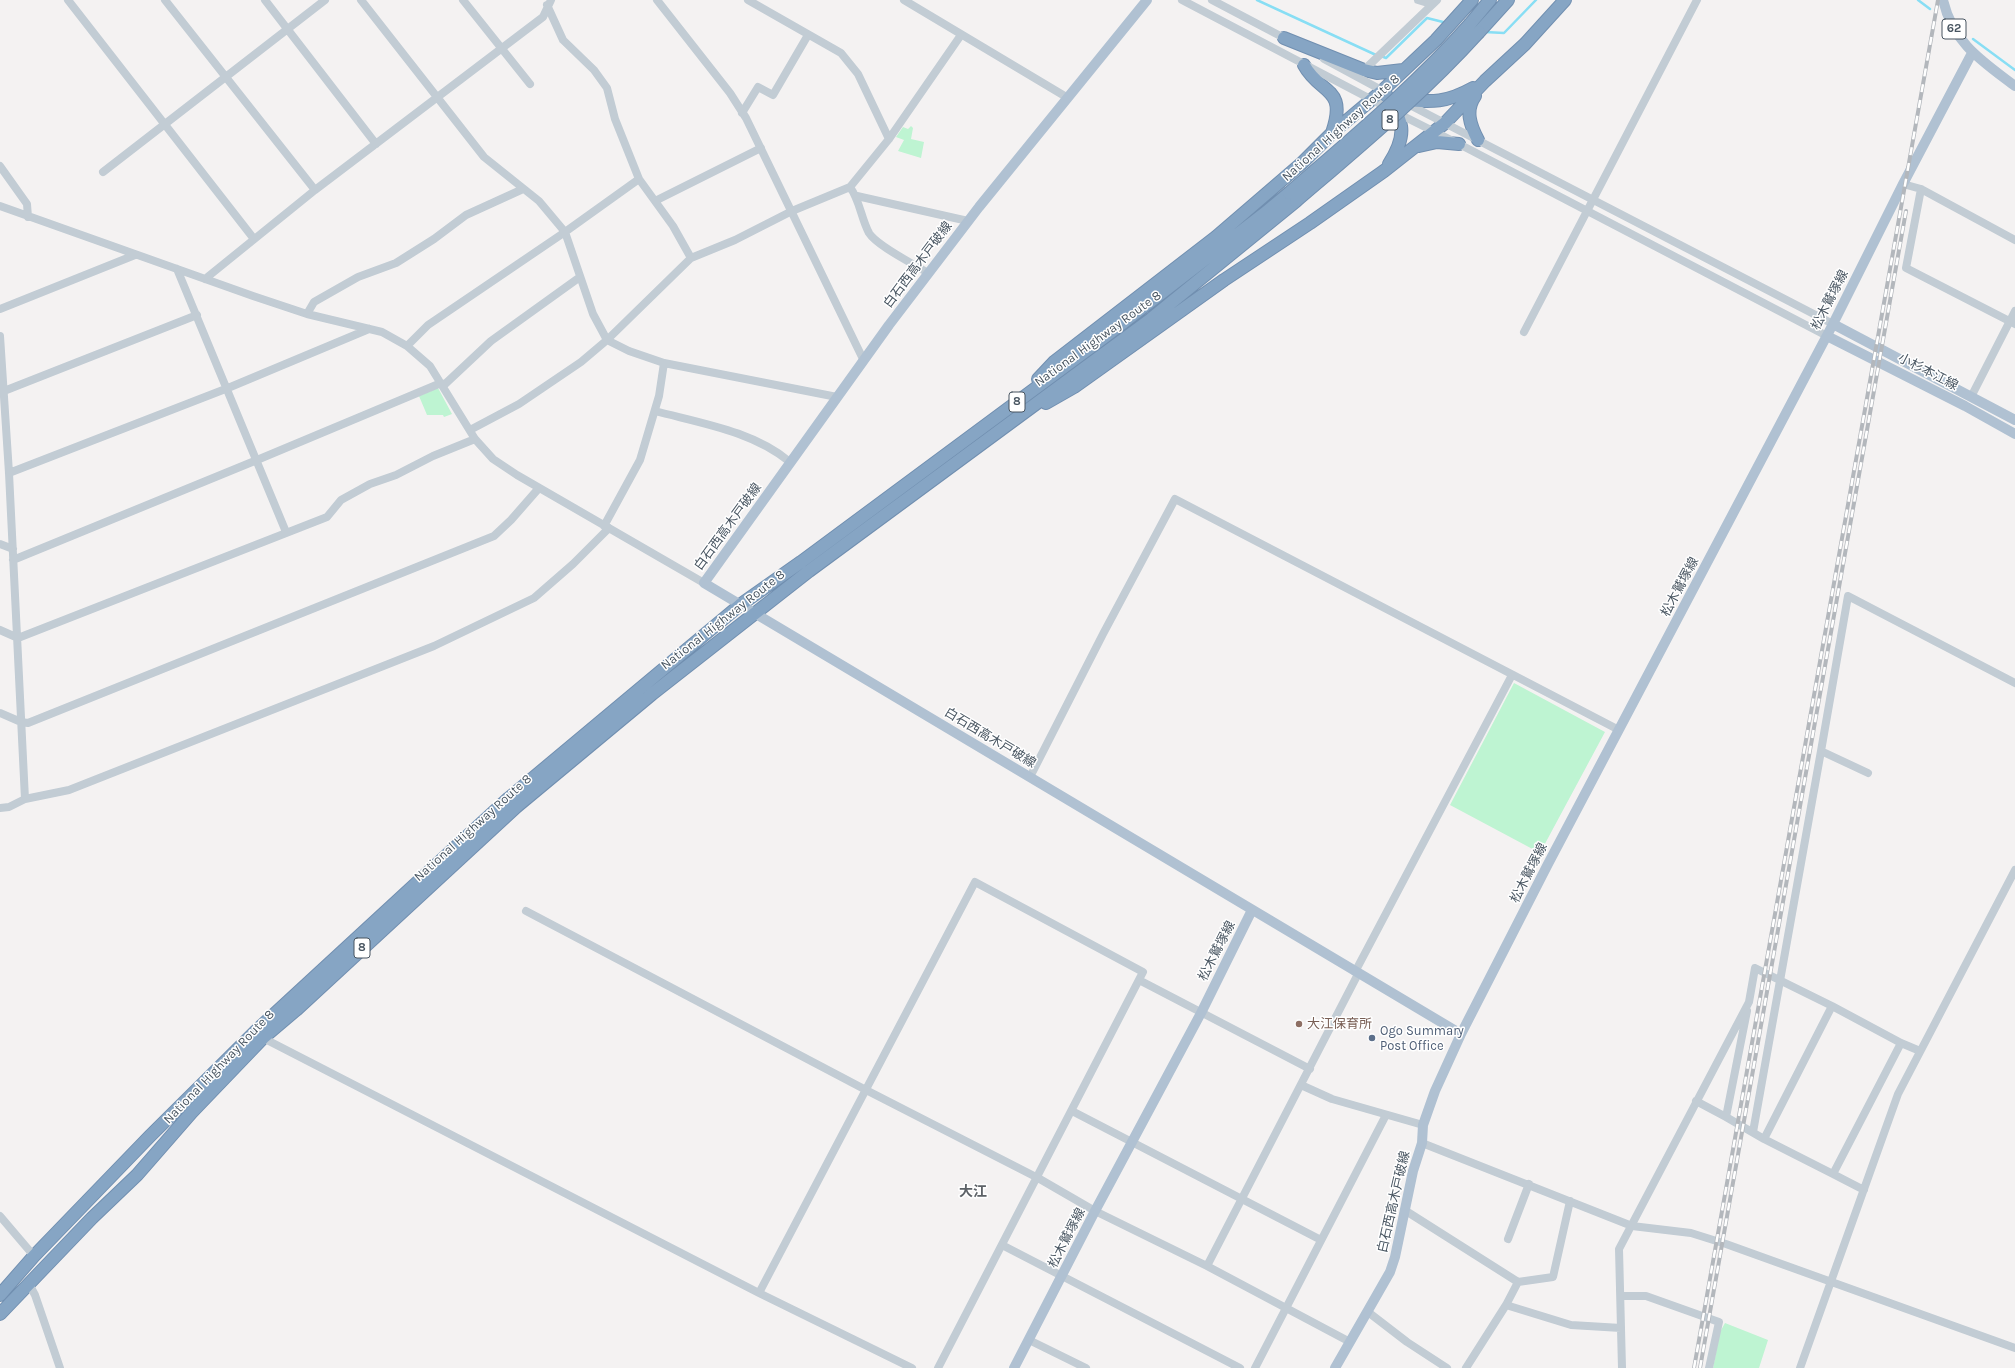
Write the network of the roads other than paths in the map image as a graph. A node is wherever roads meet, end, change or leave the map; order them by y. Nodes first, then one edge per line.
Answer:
1 (68, 0) edge
2 (165, 0) edge
3 (265, 0) edge
4 (325, 0) edge
5 (361, 0) edge
6 (463, 0) edge
7 (748, 0) edge
8 (904, 0) edge
9 (1147, 0) edge
10 (1182, 0) edge
11 (1212, 0) edge
12 (1418, 0) edge
13 (1472, 0) edge
14 (1490, 0) edge
15 (1508, 0) edge
16 (1565, 0) edge
17 (1697, 0) edge
18 (1943, 0) edge
19 (661, 2) edge
20 (1434, 2) edge
21 (548, 3) edge
22 (1475, 28) junction
23 (288, 29) junction
24 (962, 35) junction
25 (808, 36) junction
26 (1284, 38) junction
27 (501, 49) junction
28 (1972, 54) junction
29 (1304, 65) junction
30 (1364, 70) junction
31 (1403, 70) junction
32 (226, 77) junction
33 (1485, 81) junction
34 (530, 84) dead end
35 (2015, 86) edge
36 (1383, 90) junction
37 (437, 98) junction
38 (1068, 98) junction
39 (1372, 99) junction
40 (1399, 99) junction
41 (742, 113) junction
42 (1399, 114) junction
43 (1445, 123) junction
44 (165, 125) junction
45 (1434, 132) junction
46 (1332, 133) junction
47 (890, 139) junction
48 (1478, 140) junction
49 (376, 144) junction
50 (1459, 144) junction
51 (761, 148) junction
52 (1413, 148) junction
53 (0, 166) edge
54 (1384, 171) junction
55 (103, 172) dead end
56 (639, 179) junction
57 (1903, 184) junction
58 (850, 188) junction
59 (523, 189) junction
60 (1921, 189) junction
61 (315, 190) junction
62 (857, 196) junction
63 (1293, 197) junction
64 (1592, 199) junction
65 (655, 201) junction
66 (0, 206) edge
67 (1587, 210) junction
68 (792, 211) junction
69 (28, 217) junction
70 (968, 221) junction
71 (565, 232) junction
72 (254, 239) junction
73 (2015, 240) edge
74 (135, 255) junction
75 (691, 258) junction
76 (177, 269) junction
77 (928, 273) junction
78 (580, 277) junction
79 (205, 279) junction
80 (0, 309) edge
81 (2015, 311) edge
82 (307, 314) junction
83 (197, 315) junction
84 (2012, 323) edge
85 (1833, 324) junction
86 (369, 328) junction
87 (1524, 332) dead end
88 (0, 336) edge
89 (1827, 336) junction
90 (607, 340) junction
91 (407, 346) junction
92 (863, 358) junction
93 (664, 363) junction
94 (1, 373) edge
95 (442, 384) junction
96 (228, 388) junction
97 (4, 391) junction
98 (1971, 397) junction
99 (837, 398) junction
100 (1015, 403) junction
101 (655, 411) junction
102 (2015, 420) edge
103 (470, 430) junction
104 (993, 434) junction
105 (2015, 434) edge
106 (475, 438) junction
107 (4, 458) edge
108 (257, 460) junction
109 (790, 462) junction
110 (9, 473) junction
111 (539, 488) junction
112 (606, 527) junction
113 (286, 532) junction
114 (0, 544) edge
115 (13, 549) junction
116 (13, 560) junction
117 (707, 584) junction
118 (740, 605) junction
119 (754, 613) junction
120 (0, 630) edge
121 (18, 638) junction
122 (1512, 675) junction
123 (2015, 683) edge
124 (0, 713) edge
125 (21, 722) junction
126 (1619, 730) junction
127 (1821, 751) junction
128 (1868, 773) dead end
129 (1030, 778) junction
130 (25, 799) junction
131 (0, 808) edge
132 (2015, 870) edge
133 (1252, 910) junction
134 (526, 911) dead end
135 (1356, 973) junction
136 (1139, 980) junction
137 (1779, 980) junction
138 (1749, 1002) junction
139 (1832, 1006) junction
140 (1201, 1013) junction
141 (1461, 1034) junction
142 (263, 1038) junction
143 (1901, 1043) junction
144 (1920, 1052) junction
145 (1310, 1069) junction
146 (1301, 1085) junction
147 (866, 1090) junction
148 (1696, 1101) junction
149 (1072, 1111) junction
150 (1386, 1115) junction
151 (1726, 1117) junction
152 (1423, 1126) junction
153 (1753, 1132) junction
154 (1764, 1139) junction
155 (1132, 1142) junction
156 (1422, 1143) junction
157 (1833, 1174) junction
158 (1038, 1178) junction
159 (1529, 1184) junction
160 (1864, 1190) junction
161 (1240, 1198) junction
162 (1570, 1201) junction
163 (1095, 1211) junction
164 (1406, 1211) junction
165 (0, 1216) edge
166 (1632, 1226) junction
167 (1508, 1239) dead end
168 (1321, 1240) junction
169 (1002, 1245) junction
170 (34, 1256) junction
171 (1207, 1266) junction
172 (1062, 1276) junction
173 (1518, 1282) junction
174 (1830, 1282) junction
175 (29, 1284) junction
176 (759, 1293) junction
177 (0, 1295) edge
178 (1621, 1296) junction
179 (1506, 1305) junction
180 (1285, 1308) junction
181 (1368, 1312) junction
182 (0, 1314) edge
183 (1622, 1328) junction
184 (1029, 1340) junction
185 (1350, 1342) junction
186 (2015, 1348) edge
187 (60, 1368) edge
188 (912, 1368) edge
189 (938, 1368) edge
190 (1014, 1368) edge
191 (1086, 1368) edge
192 (1240, 1368) edge
193 (1255, 1368) edge
194 (1335, 1368) edge
195 (1447, 1368) edge
196 (1466, 1368) edge
197 (1624, 1368) edge
198 (1709, 1368) edge
199 (1800, 1368) edge

1 - 44 street
2 - 32 street
3 - 23 street
4 - 23 street
5 - 37 street
6 - 27 street
7 - 25 street
8 - 24 street
9 - 38 main road, 白石西高木戸破線
10 - 29 street
11 - 26 street
12 - 20 street
13 - 31 highway
14 - 22 highway, National Highway Route 8 / 8
15 - 22 highway, National Highway Route 8 / 8
16 - 33 highway
17 - 64 street
18 - 28 main road, 62
19 - 41 street
20 - 30 street
21 - 27 street
21 - 56 street
22 - 63 highway, National Highway Route 8 / 8, bridge
23 - 32 street
23 - 49 street
24 - 38 street
24 - 47 street
25 - 41 street
25 - 47 street
26 - 30 highway
26 - 36 street
27 - 34 street
27 - 37 street
28 - 35 main road, 62
28 - 57 main road, 松木鷲塚線
29 - 39 street
29 - 46 highway
30 - 31 highway
31 - 36 highway
32 - 44 street
32 - 61 street
33 - 40 highway
33 - 43 highway
33 - 48 highway
36 - 39 highway
36 - 40 street
36 - 42 highway
37 - 49 street
37 - 59 street
38 - 70 main road, 白石西高木戸破線
39 - 42 street
39 - 46 highway
40 - 43 street
41 - 51 street
42 - 45 street
42 - 54 highway
43 - 45 highway
43 - 48 street
44 - 55 street
44 - 72 street
45 - 50 street
45 - 52 highway
46 - 100 highway
47 - 58 street
48 - 64 street
49 - 61 street
50 - 52 highway
50 - 67 street
51 - 65 street
51 - 68 street
52 - 54 highway
53 - 69 street
54 - 104 highway
56 - 65 street
56 - 71 street
57 - 60 street
57 - 85 main road, 松木鷲塚線
58 - 62 street
58 - 68 street
59 - 71 street
59 - 82 street
60 - 73 street
60 - 84 street
61 - 72 street
62 - 70 street
62 - 77 street
63 - 100 highway, National Highway Route 8 / 8
63 - 104 highway, National Highway Route 8 / 8
64 - 67 street
64 - 85 street
65 - 75 street
66 - 69 street
67 - 87 street
67 - 89 street
68 - 75 street
68 - 92 street
69 - 74 street
70 - 77 main road, 白石西高木戸破線
71 - 78 street
71 - 91 street
72 - 79 street
74 - 76 street
74 - 80 street
75 - 90 street
76 - 79 street
76 - 83 street
77 - 92 main road, 白石西高木戸破線
78 - 90 street
78 - 95 street
79 - 82 street
81 - 84 street
82 - 86 street
83 - 96 street
83 - 97 street
84 - 98 street
85 - 89 main road, 松木鷲塚線
85 - 98 main road, 小杉本江線
86 - 91 street
86 - 96 street
88 - 94 street
89 - 105 main road, 小杉本江線
89 - 126 main road, 松木鷲塚線
90 - 93 street
90 - 103 street
91 - 95 street
92 - 99 main road, 白石西高木戸破線
93 - 99 street
93 - 101 street
94 - 97 street
95 - 103 street
95 - 108 street
96 - 108 street
96 - 110 street
97 - 107 street
98 - 102 main road, 小杉本江線
99 - 109 main road, 白石西高木戸破線
100 - 118 highway, National Highway Route 8 / 8
101 - 109 street
101 - 112 street
103 - 106 street
104 - 119 highway, National Highway Route 8 / 8
106 - 111 street
106 - 113 street
107 - 110 street
108 - 113 street
108 - 116 street
109 - 117 main road, 白石西高木戸破線
110 - 115 street
111 - 112 street
111 - 125 street
112 - 117 street
112 - 130 street
113 - 121 street
114 - 115 street
115 - 116 street
116 - 121 street
117 - 118 main road, 白石西高木戸破線
118 - 119 main road, 白石西高木戸破線
118 - 170 highway, National Highway Route 8 / 8
119 - 129 main road, 白石西高木戸破線
119 - 142 highway, National Highway Route 8 / 8
120 - 121 street
121 - 125 street
122 - 126 street
122 - 129 street
122 - 135 street
123 - 127 street
124 - 125 street
125 - 130 street
126 - 141 main road, 松木鷲塚線
127 - 128 street
127 - 137 street
129 - 133 main road, 白石西高木戸破線
130 - 131 street
132 - 144 street
133 - 135 main road
133 - 140 main road, 松木鷲塚線
134 - 147 street
135 - 141 main road
135 - 145 street
136 - 140 street
136 - 147 street
136 - 149 street
137 - 138 street
137 - 139 street
137 - 153 street
138 - 148 street
138 - 151 street
139 - 143 street
139 - 154 street
140 - 145 street
140 - 155 main road, 松木鷲塚線
141 - 152 main road, 白石西高木戸破線
142 - 175 highway, National Highway Route 8 / 8
142 - 176 street
143 - 144 street
143 - 157 street
144 - 160 street
145 - 146 street
146 - 150 street
146 - 161 street
147 - 158 street
147 - 176 street
148 - 151 street
148 - 166 street
149 - 155 street
149 - 158 street
150 - 152 street
150 - 168 street
151 - 153 street
152 - 156 main road, 白石西高木戸破線
153 - 154 street
154 - 157 street
155 - 161 street
155 - 163 main road, 松木鷲塚線
156 - 159 street
156 - 164 main road, 白石西高木戸破線
157 - 160 street
158 - 163 street
158 - 169 street
159 - 162 street
159 - 167 street
160 - 174 street
161 - 168 street
161 - 171 street
162 - 166 street
162 - 173 street
163 - 171 street
163 - 172 main road, 松木鷲塚線
164 - 173 street
164 - 181 main road, 白石西高木戸破線
165 - 170 street
166 - 174 street
166 - 178 street
168 - 180 street
169 - 172 street
169 - 189 street
170 - 177 highway, National Highway Route 8 / 8
171 - 180 street
172 - 184 main road, 松木鷲塚線
172 - 192 street
173 - 179 street
174 - 186 street
174 - 199 street
175 - 182 highway, National Highway Route 8 / 8
175 - 187 street
176 - 188 street
178 - 183 street
178 - 198 street
179 - 183 street
179 - 196 street
180 - 185 street
180 - 193 street
181 - 185 main road, 白石西高木戸破線
181 - 195 street
183 - 197 street
184 - 190 main road, 松木鷲塚線
184 - 191 street
185 - 194 main road, 白石西高木戸破線

